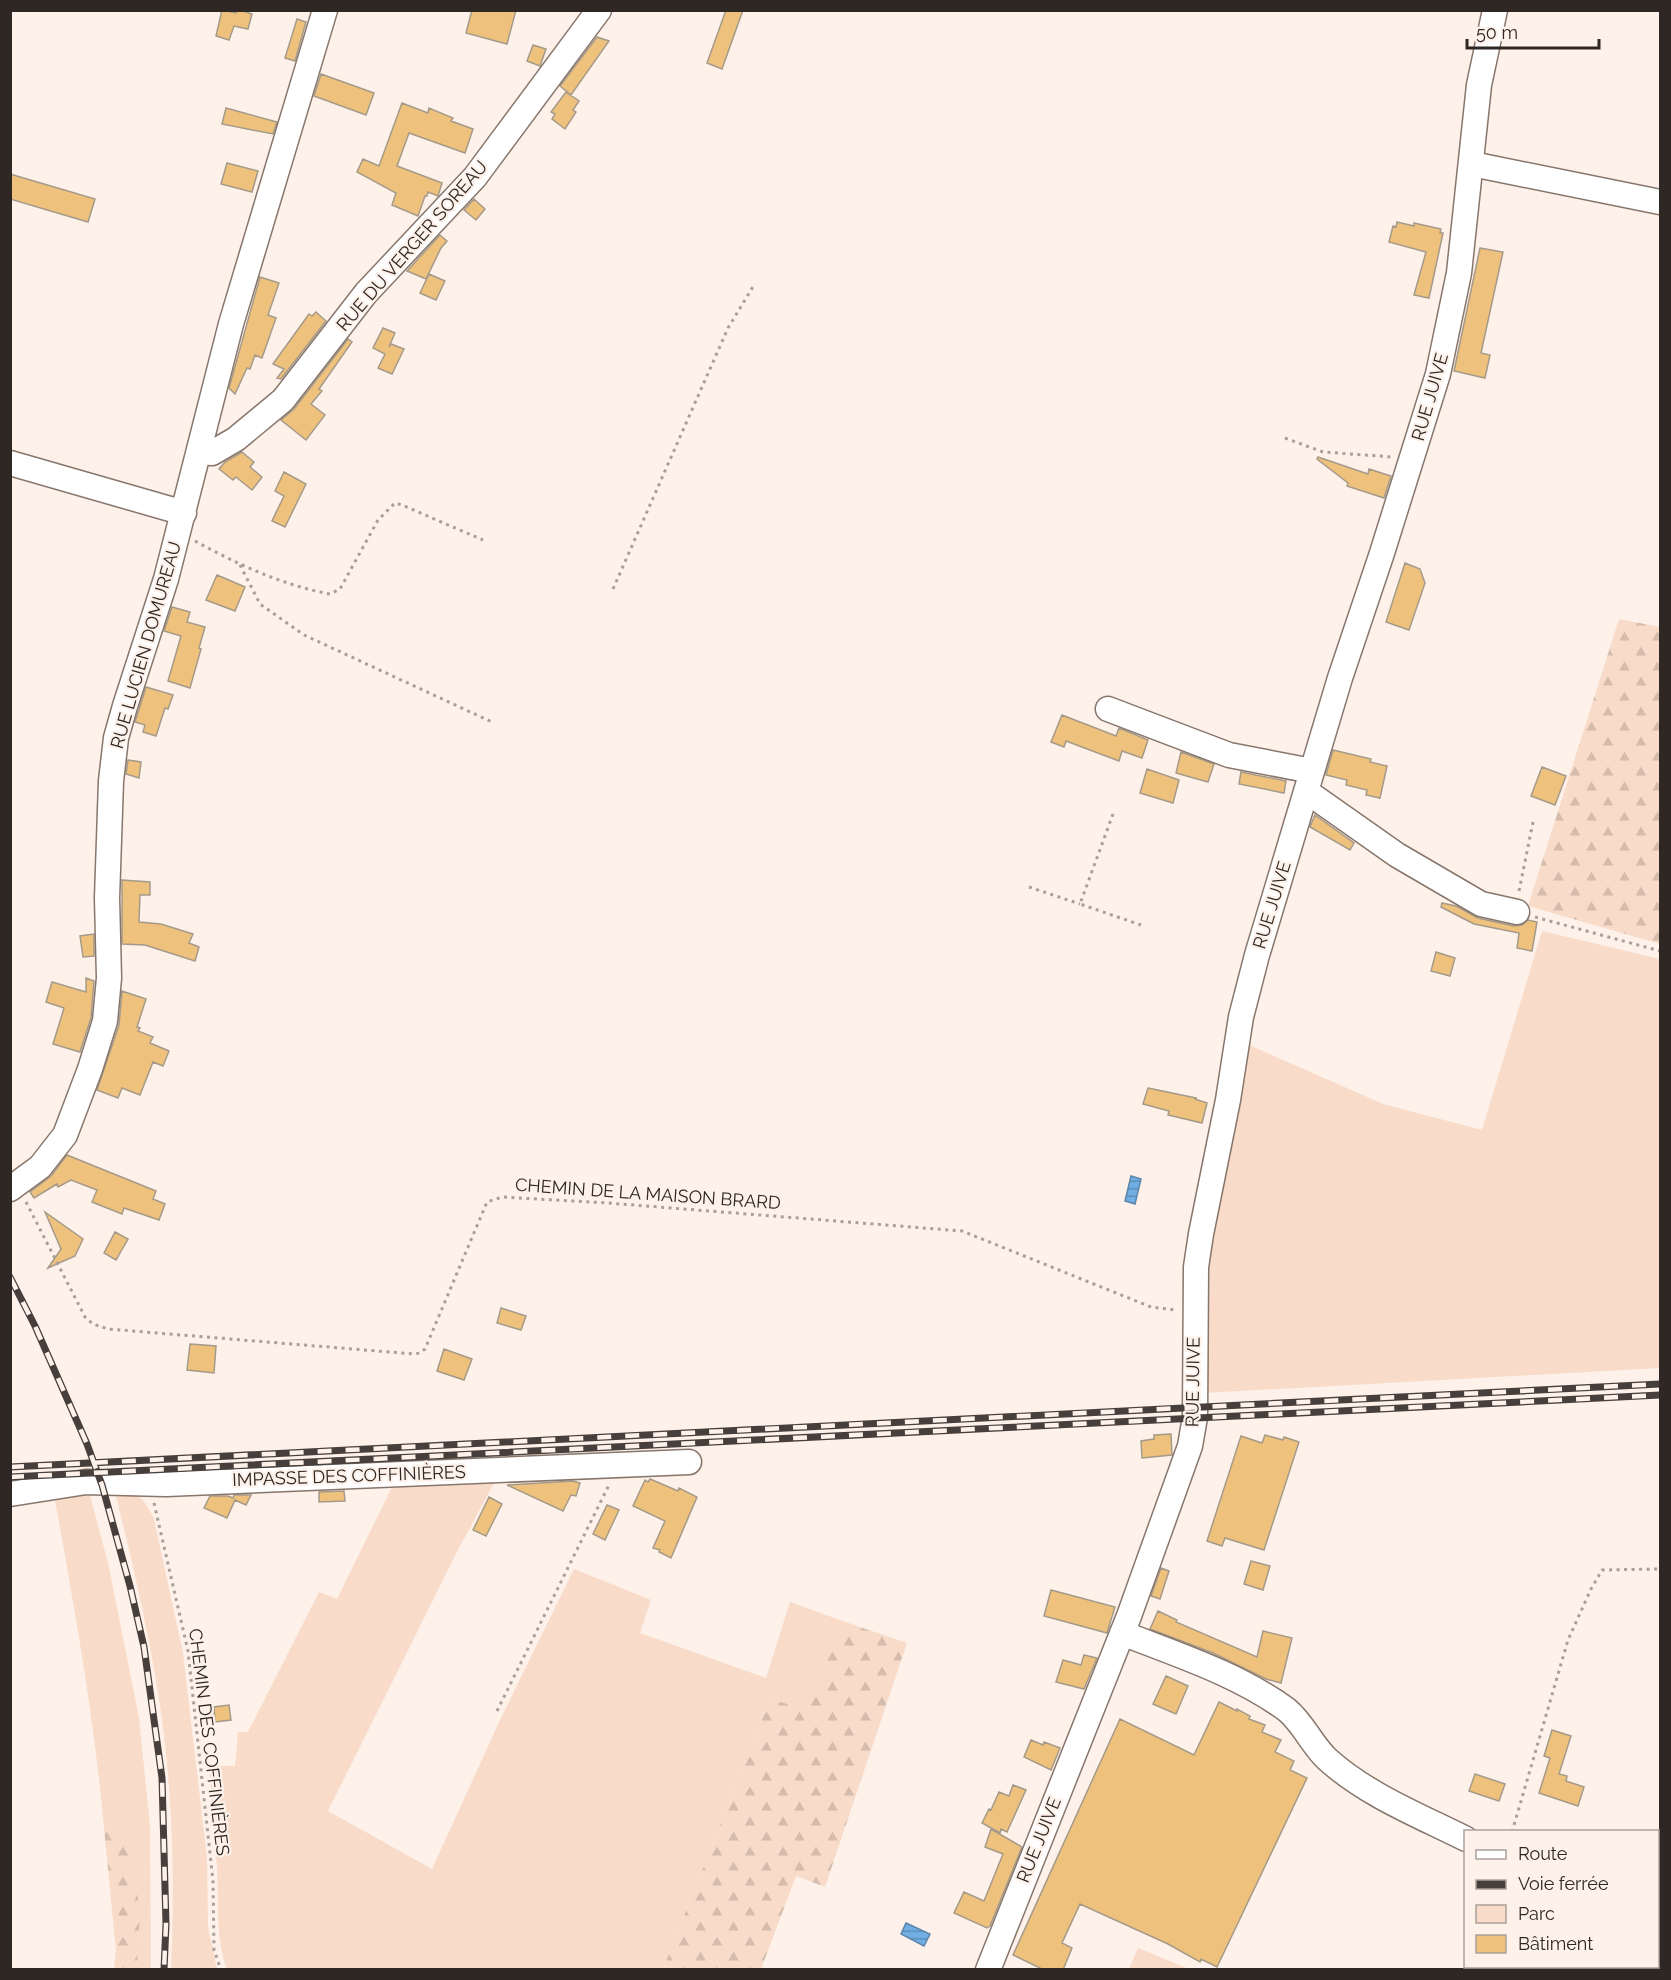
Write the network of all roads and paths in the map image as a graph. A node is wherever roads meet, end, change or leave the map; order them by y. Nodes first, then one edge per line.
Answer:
1 (325, 10) edge
2 (599, 10) edge
3 (1495, 10) edge
4 (1472, 164) junction
5 (1660, 202) edge
6 (754, 285) dead end
7 (1285, 438) dead end
8 (200, 452) junction
9 (1412, 459) junction
10 (10, 463) edge
11 (181, 523) junction
12 (483, 540) dead end
13 (239, 564) junction
14 (613, 589) dead end
15 (1108, 709) dead end
16 (492, 722) dead end
17 (1309, 781) junction
18 (1113, 814) dead end
19 (1533, 822) dead end
20 (1029, 887) dead end
21 (1080, 904) junction
22 (1513, 911) junction
23 (1141, 926) dead end
24 (1660, 951) edge
25 (13, 1187) edge
26 (1194, 1312) junction
27 (689, 1462) dead end
28 (620, 1465) junction
29 (147, 1485) junction
30 (10, 1494) edge
31 (1660, 1569) edge
32 (1122, 1633) junction
33 (497, 1711) dead end
34 (1512, 1830) edge
35 (1464, 1838) edge
36 (220, 1970) edge
37 (988, 1970) edge

1 - 8 street, RUE LUCIEN DOMUREAU
2 - 8 street, RUE DU VERGER SOREAU
3 - 4 street, RUE JUIVE
4 - 5 street
4 - 9 street, RUE JUIVE
6 - 14 path
7 - 9 path
8 - 11 street, RUE LUCIEN DOMUREAU
9 - 17 street, RUE JUIVE
10 - 11 street
11 - 13 path
11 - 25 street, RUE LUCIEN DOMUREAU
12 - 13 path
13 - 16 path
15 - 17 street
17 - 22 street
17 - 26 street, RUE JUIVE
18 - 21 path
19 - 22 path
20 - 21 path
21 - 23 path
22 - 24 path
25 - 26 path, CHEMIN DE LA MAISON BRARD
26 - 32 street, RUE JUIVE
27 - 28 street, IMPASSE DES COFFINIÈRES
28 - 29 street, IMPASSE DES COFFINIÈRES
28 - 33 path
29 - 30 street, IMPASSE DES COFFINIÈRES
29 - 36 path, CHEMIN DES COFFINIÈRES
31 - 34 path
32 - 35 street
32 - 37 street, RUE JUIVE

